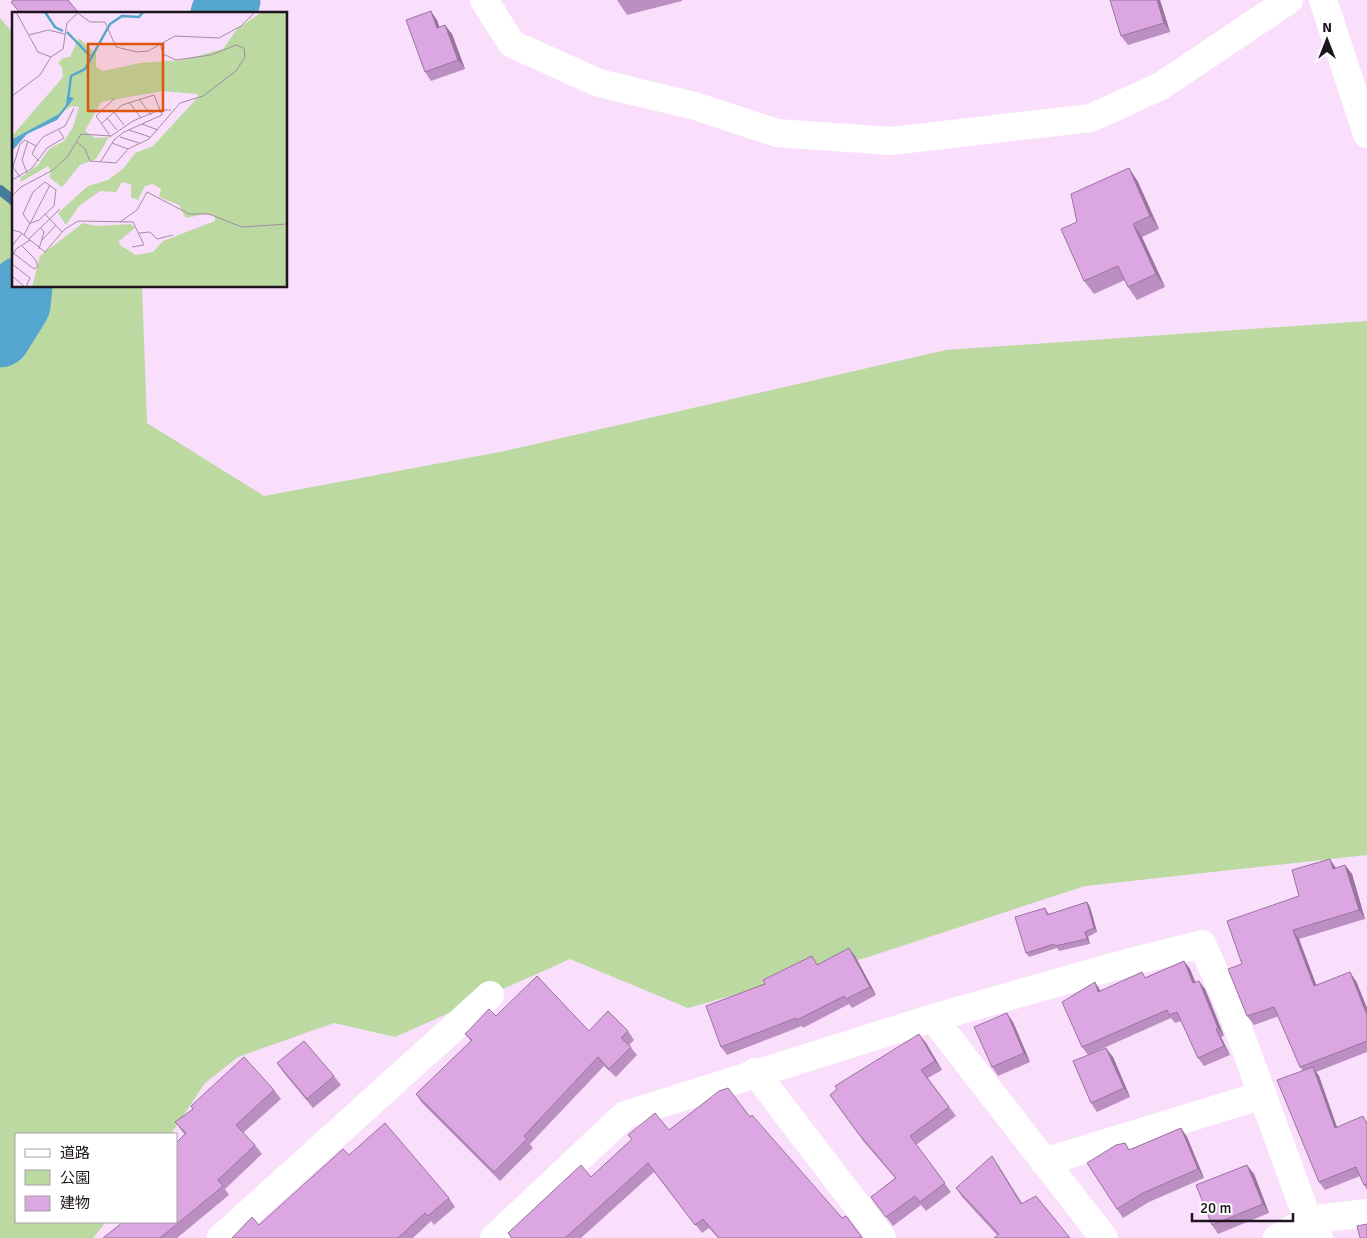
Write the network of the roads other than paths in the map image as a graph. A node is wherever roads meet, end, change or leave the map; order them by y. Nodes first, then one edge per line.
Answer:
1 (484, 0) edge
2 (1289, 0) edge
3 (1323, 0) edge
4 (1367, 134) edge
5 (490, 995) dead end
6 (933, 1018) junction
7 (755, 1072) junction
8 (1263, 1095) junction
9 (1044, 1162) junction
10 (1367, 1213) edge
11 (1313, 1229) edge
12 (221, 1238) edge
13 (494, 1238) edge
14 (882, 1238) edge
15 (1104, 1238) edge
16 (1277, 1238) edge

1 - 2 street
3 - 4 street
5 - 12 street
6 - 7 street
6 - 8 street
6 - 9 street
7 - 13 street
7 - 14 street
8 - 9 street
8 - 11 street
9 - 15 street
10 - 11 street
11 - 16 street

